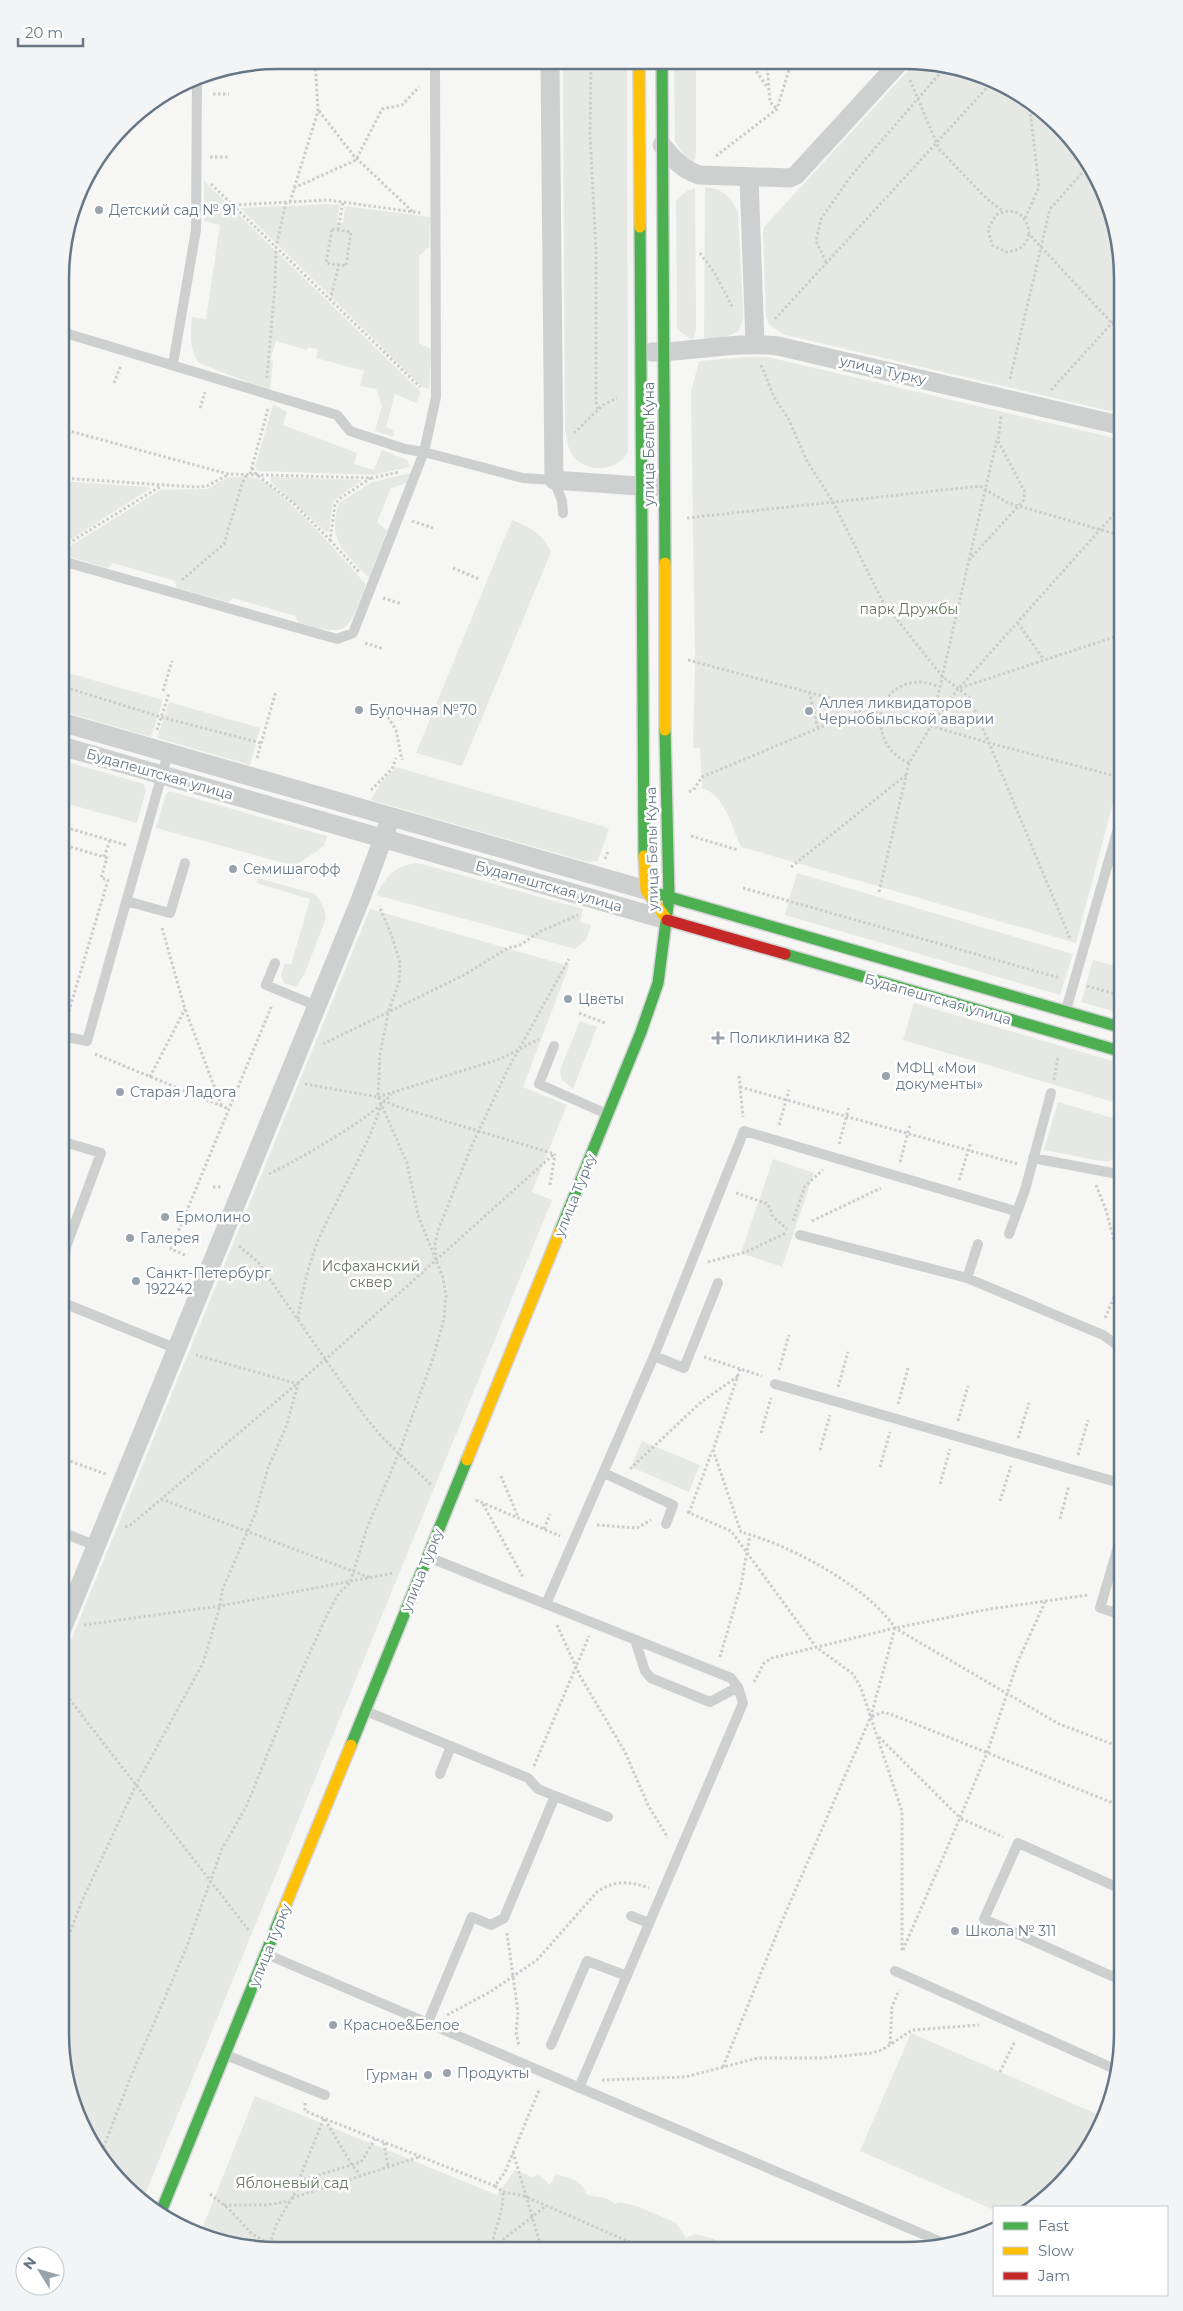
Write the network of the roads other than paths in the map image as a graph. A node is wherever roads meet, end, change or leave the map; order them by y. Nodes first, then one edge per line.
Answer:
1 (436, 69) edge
2 (550, 69) edge
3 (640, 69) edge
4 (661, 69) edge
5 (900, 69) edge
6 (198, 85) edge
7 (651, 145) junction
8 (749, 178) junction
9 (69, 334) edge
10 (757, 350) junction
11 (641, 352) junction
12 (663, 352) junction
13 (174, 364) junction
14 (1114, 424) edge
15 (424, 452) junction
16 (554, 480) junction
17 (642, 487) junction
18 (664, 488) junction
19 (563, 513) dead end
20 (69, 563) edge
21 (69, 724) edge
22 (69, 748) edge
23 (160, 751) junction
24 (162, 775) junction
25 (391, 817) junction
26 (385, 839) junction
27 (1114, 842) edge
28 (185, 863) dead end
29 (646, 890) junction
30 (669, 898) junction
31 (126, 901) junction
32 (668, 920) junction
33 (275, 964) dead end
34 (316, 1006) junction
35 (1062, 1023) junction
36 (1114, 1027) edge
37 (69, 1038) edge
38 (554, 1046) dead end
39 (1114, 1048) edge
40 (1051, 1094) road end
41 (608, 1114) junction
42 (69, 1143) edge
43 (1032, 1162) junction
44 (1114, 1173) edge
45 (1015, 1212) junction
46 (1008, 1234) dead end
47 (69, 1235) edge
48 (800, 1235) dead end
49 (978, 1244) dead end
50 (967, 1278) junction
51 (718, 1283) dead end
52 (69, 1305) edge
53 (1114, 1343) edge
54 (177, 1349) junction
55 (654, 1356) junction
56 (775, 1384) road end
57 (604, 1473) junction
58 (1114, 1481) edge
59 (666, 1524) road end
60 (69, 1536) edge
61 (96, 1546) junction
62 (428, 1557) junction
63 (1114, 1561) edge
64 (546, 1604) junction
65 (1114, 1612) edge
66 (69, 1630) edge
67 (636, 1640) junction
68 (738, 1687) junction
69 (365, 1710) junction
70 (451, 1746) junction
71 (440, 1774) dead end
72 (555, 1796) junction
73 (608, 1817) dead end
74 (1114, 1886) edge
75 (631, 1916) dead end
76 (649, 1923) junction
77 (266, 1954) junction
78 (895, 1971) road end
79 (627, 1976) junction
80 (1114, 1977) edge
81 (428, 2022) junction
82 (551, 2045) dead end
83 (225, 2054) junction
84 (1111, 2067) edge
85 (579, 2088) junction
86 (325, 2095) dead end
87 (163, 2207) edge
88 (935, 2240) edge

1 - 15 lane
2 - 16 street
3 - 7 street, улица Белы Куна
4 - 7 street, улица Белы Куна
5 - 8 street
6 - 13 lane
7 - 8 street
7 - 11 street, улица Белы Куна
7 - 12 street, улица Белы Куна
8 - 10 street
9 - 13 lane
10 - 12 street, улица Турку
10 - 14 street, улица Турку
11 - 12 street, улица Турку
11 - 17 street, улица Белы Куна
12 - 18 street, улица Белы Куна
13 - 15 lane
15 - 16 lane
15 - 20 lane
16 - 17 street
16 - 19 lane
17 - 18 street
17 - 29 street, улица Белы Куна
18 - 30 street, улица Белы Куна
21 - 23 street, Будапештская улица
22 - 24 street, Будапештская улица
23 - 24 lane
23 - 25 street, Будапештская улица
24 - 26 street, Будапештская улица
24 - 31 lane
25 - 26 street
25 - 29 street, Будапештская улица
26 - 32 street, Будапештская улица
26 - 34 street
27 - 35 lane
28 - 31 lane
29 - 30 street, Будапештская улица
29 - 32 street, улица Белы Куна
30 - 32 street, улица Белы Куна
30 - 35 street, Будапештская улица
31 - 37 lane
32 - 35 street, Будапештская улица
32 - 41 street, улица Турку
33 - 34 lane
34 - 54 street
35 - 36 street, Будапештская улица
35 - 39 street, Будапештская улица
38 - 41 lane
40 - 43 lane
41 - 62 street, улица Турку
42 - 47 lane
43 - 44 lane
43 - 45 lane
45 - 46 lane
45 - 55 lane
48 - 50 lane
49 - 50 lane
50 - 53 lane
51 - 55 lane
52 - 54 lane
54 - 61 street
55 - 57 lane
56 - 58 lane
57 - 59 lane
57 - 64 lane
60 - 61 lane
61 - 66 street
62 - 64 lane
62 - 69 street, улица Турку
63 - 65 lane
64 - 67 lane
67 - 68 lane
67 - 68 lane
68 - 76 lane
69 - 70 lane
69 - 77 street, улица Турку
70 - 71 lane
70 - 72 lane
72 - 73 lane
72 - 81 lane
74 - 80 lane
75 - 76 lane
76 - 79 lane
77 - 81 lane
77 - 83 street, улица Турку
78 - 84 lane
79 - 82 lane
79 - 85 lane
81 - 85 lane
83 - 86 lane
83 - 87 street, улица Турку
85 - 88 lane

